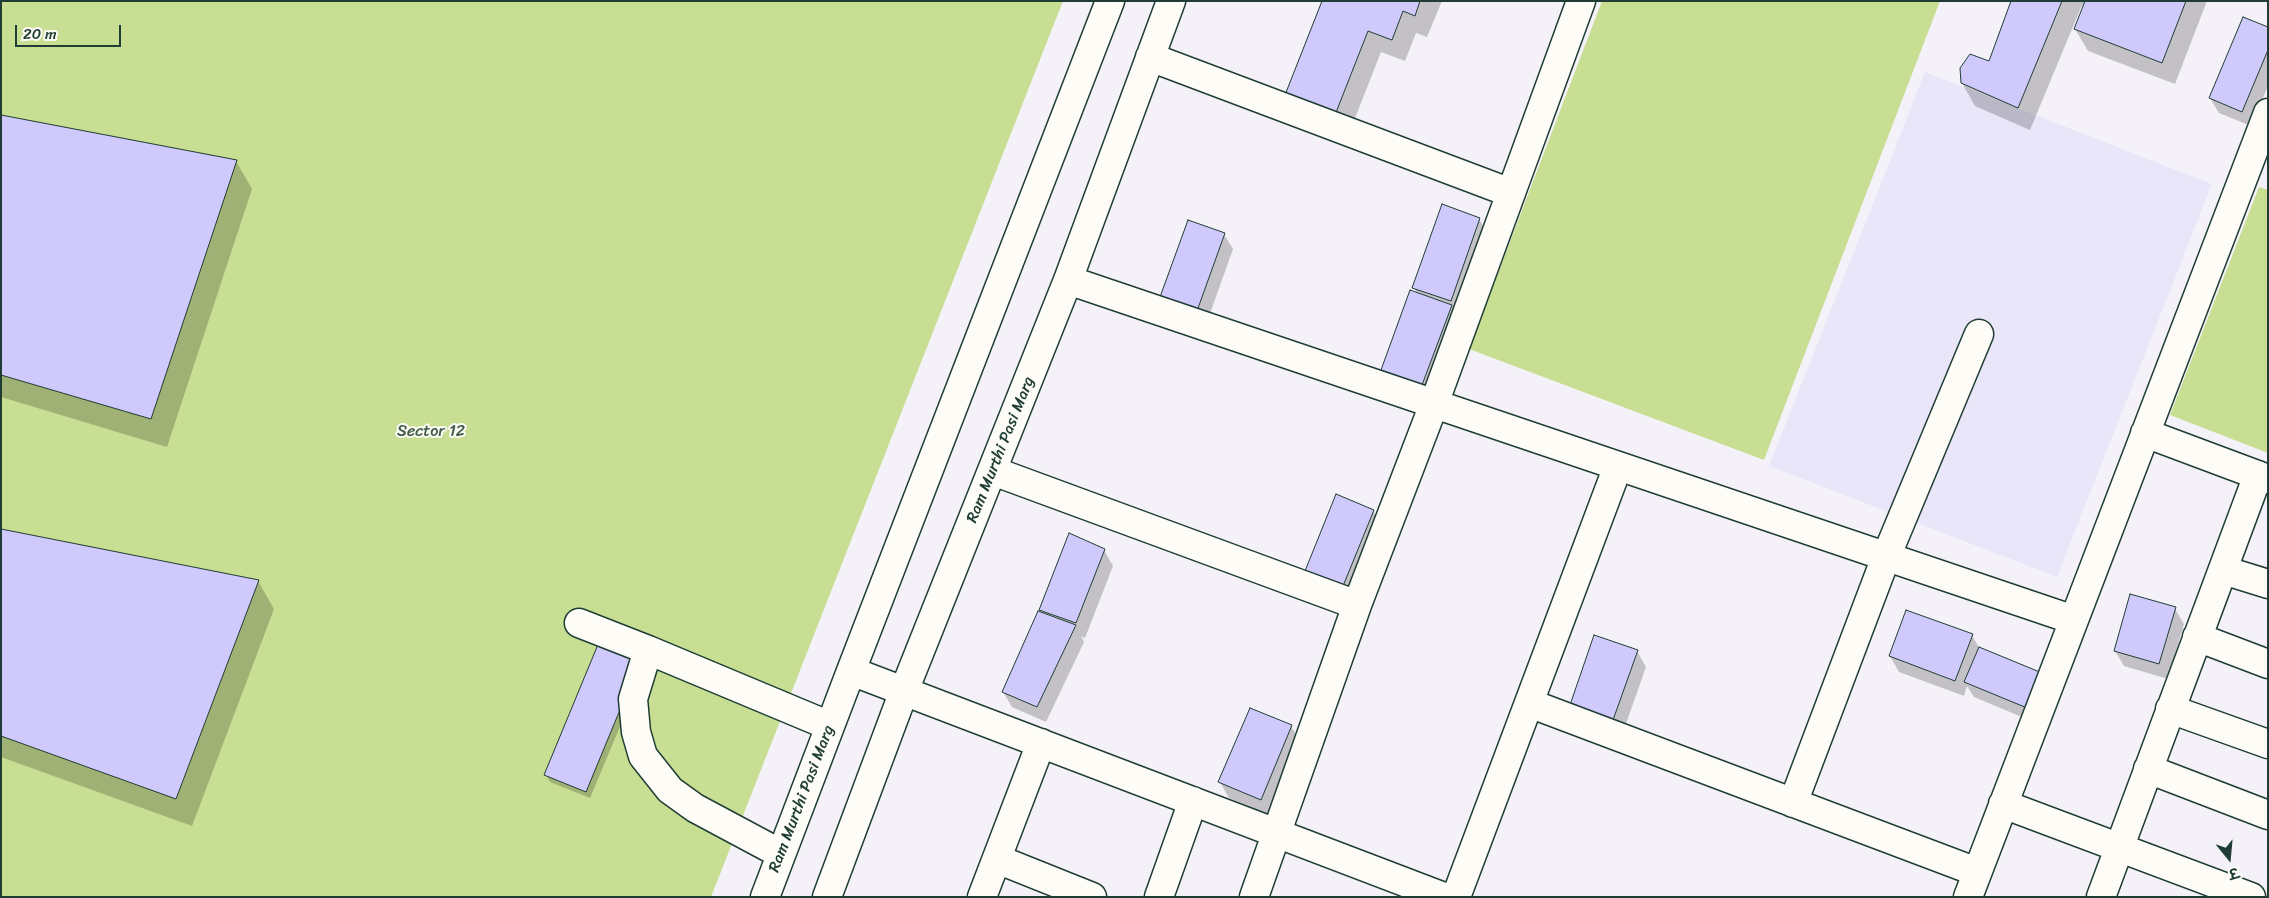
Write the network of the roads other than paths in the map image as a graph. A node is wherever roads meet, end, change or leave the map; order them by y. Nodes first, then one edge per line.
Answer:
1 (1110, 1) edge
2 (1171, 1) edge
3 (1581, 1) edge
4 (1150, 57) junction
5 (2268, 113) edge
6 (2258, 169) edge
7 (1511, 193) junction
8 (1068, 280) junction
9 (1979, 334) dead end
10 (1434, 404) junction
11 (2145, 434) junction
12 (1618, 466) junction
13 (993, 471) junction
14 (2263, 477) edge
15 (1886, 557) junction
16 (2223, 570) junction
17 (2268, 584) edge
18 (1357, 605) junction
19 (2074, 620) junction
20 (579, 623) dead end
21 (2198, 637) junction
22 (648, 650) junction
23 (2268, 664) edge
24 (850, 670) junction
25 (904, 691) junction
26 (1528, 704) junction
27 (2170, 709) junction
28 (830, 726) junction
29 (1041, 743) junction
30 (2268, 744) edge
31 (2148, 769) junction
32 (1193, 801) junction
33 (1793, 803) junction
34 (2004, 804) junction
35 (2268, 815) edge
36 (1277, 833) junction
37 (2118, 847) junction
38 (782, 854) junction
39 (997, 859) junction
40 (1977, 872) junction
41 (2190, 886) edge
42 (765, 897) edge
43 (827, 897) edge
44 (982, 897) edge
45 (1092, 897) edge
46 (1159, 897) edge
47 (1254, 897) edge
48 (1444, 897) edge
49 (1456, 897) edge
50 (1968, 897) edge
51 (2101, 897) edge
52 (2250, 897) edge

1 - 24 street, Ram Murthi Pasi Marg
2 - 4 street, Ram Murthi Pasi Marg
3 - 7 street
4 - 7 street
4 - 8 street, Ram Murthi Pasi Marg
5 - 6 street
6 - 11 street
7 - 10 street
8 - 10 street
8 - 13 street, Ram Murthi Pasi Marg
9 - 15 street
10 - 12 street
10 - 18 street
11 - 14 street
11 - 19 street
12 - 15 street
12 - 26 street
13 - 18 street
13 - 25 street, Ram Murthi Pasi Marg
14 - 16 street
15 - 19 street
15 - 33 street
16 - 17 street
16 - 21 street
18 - 36 street
19 - 34 street
20 - 22 street
21 - 23 street
21 - 27 street
22 - 28 street
22 - 38 street
24 - 25 street
24 - 28 street, Ram Murthi Pasi Marg
25 - 29 street
25 - 43 street, Ram Murthi Pasi Marg
26 - 33 street
26 - 49 street
27 - 30 street
27 - 31 street
28 - 38 street, Ram Murthi Pasi Marg
29 - 32 street
29 - 39 street
31 - 35 street
31 - 37 street
32 - 36 street
32 - 46 street
33 - 40 street
34 - 37 street
34 - 40 street
36 - 47 street
36 - 48 street
37 - 41 street
37 - 51 street
38 - 42 street, Ram Murthi Pasi Marg
39 - 44 street
39 - 45 street
40 - 50 street
41 - 52 street

